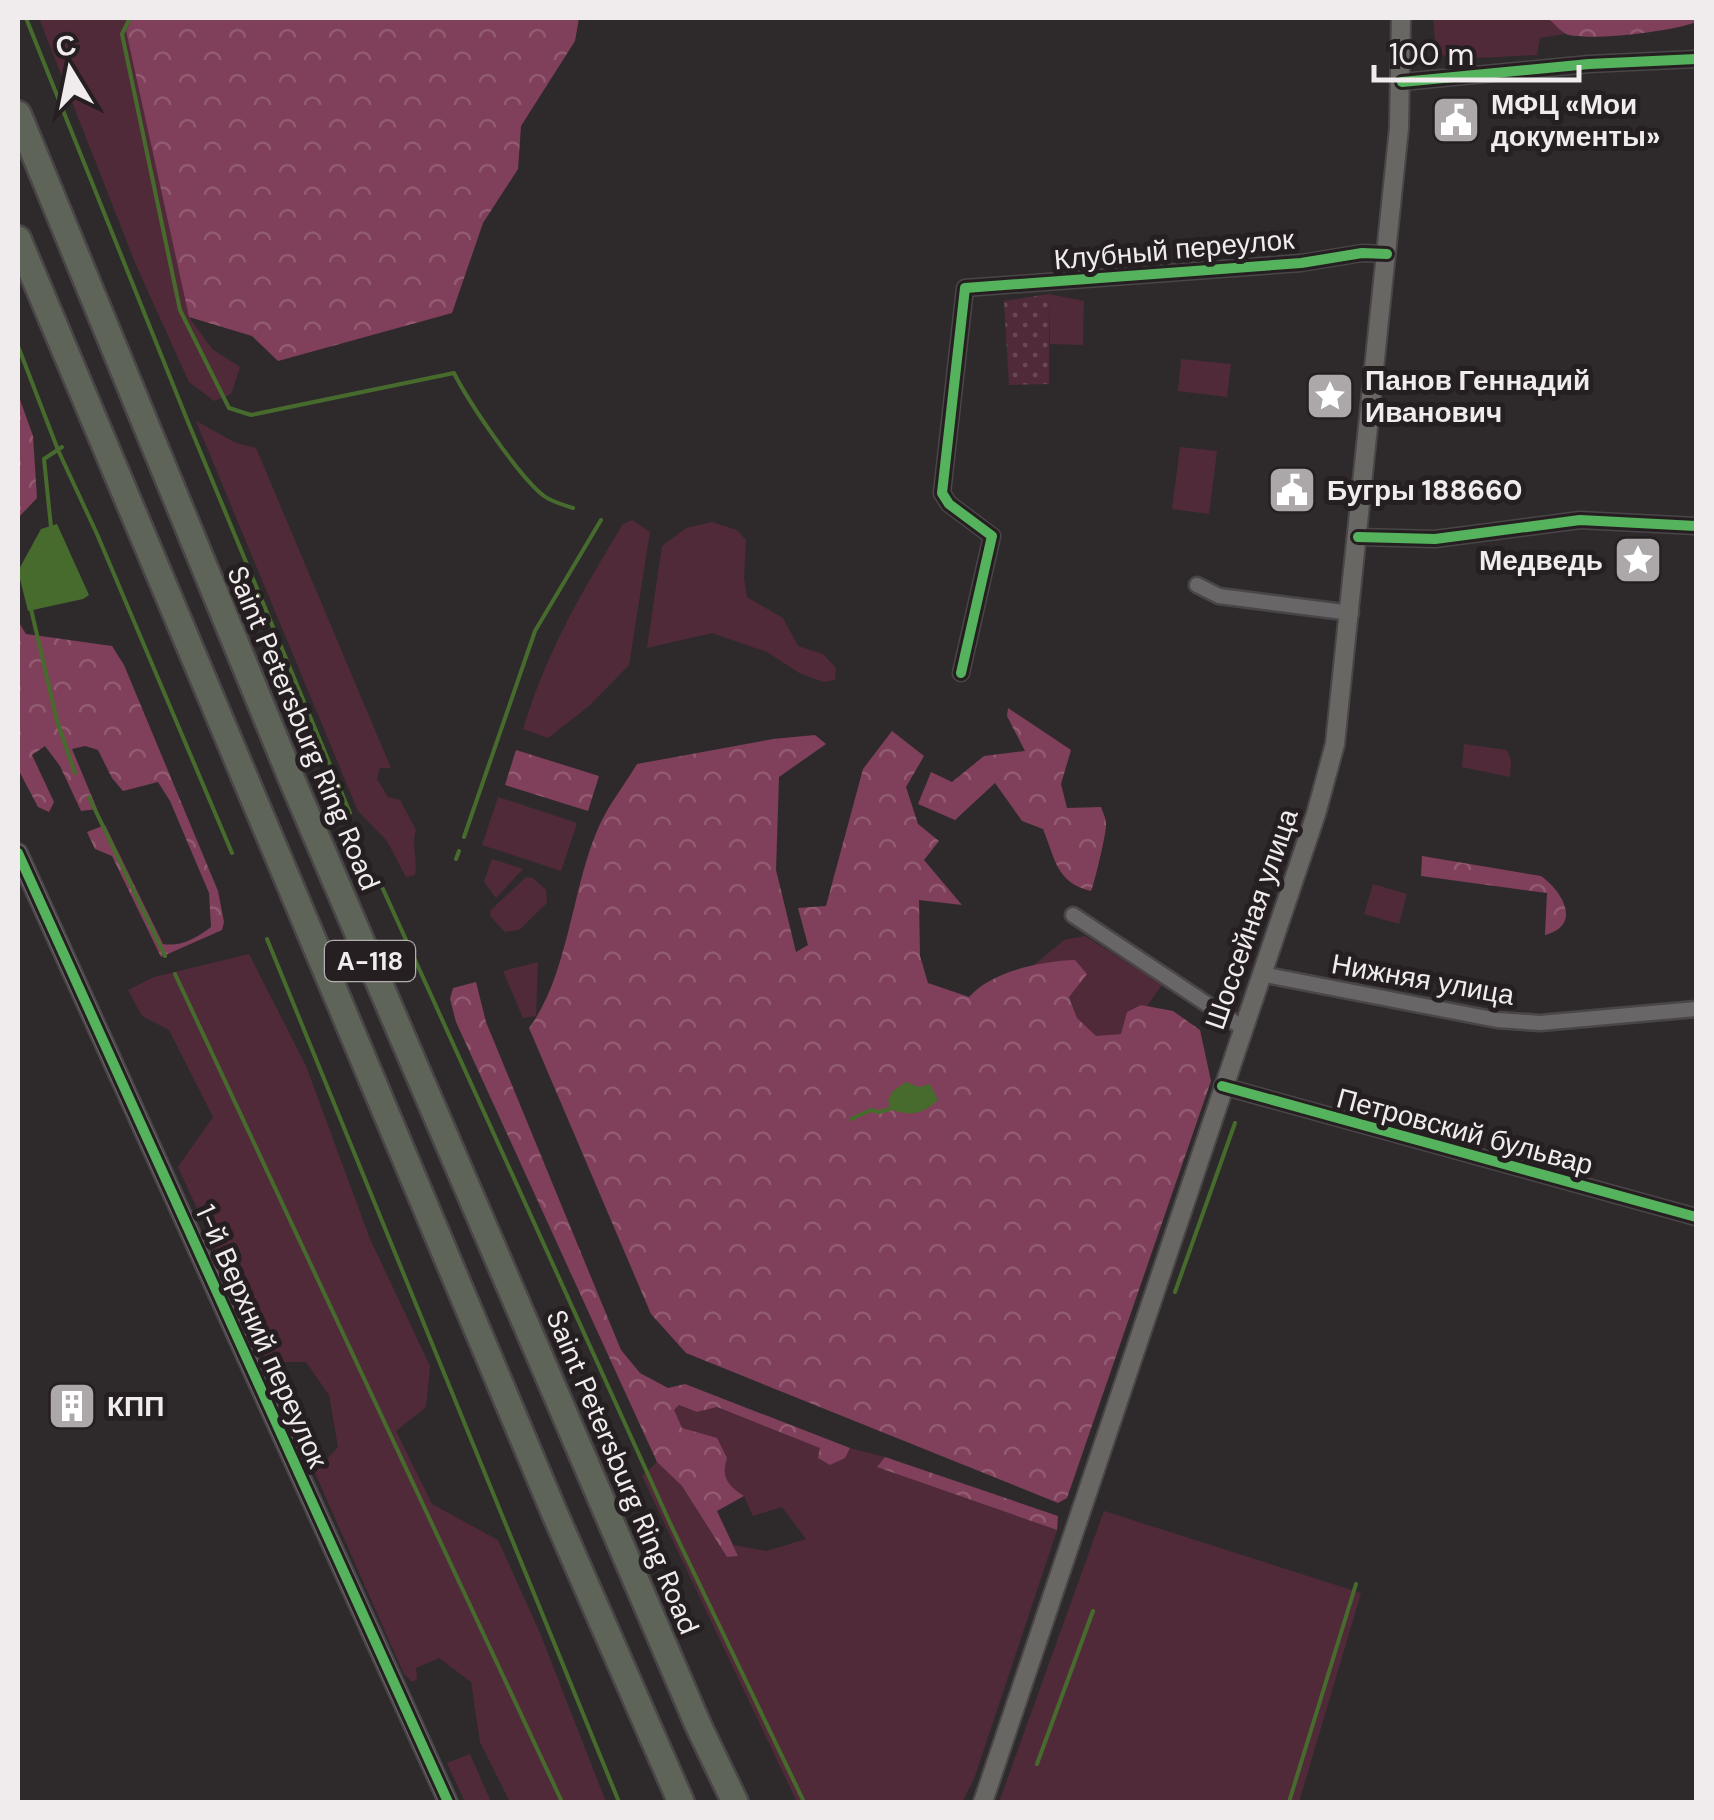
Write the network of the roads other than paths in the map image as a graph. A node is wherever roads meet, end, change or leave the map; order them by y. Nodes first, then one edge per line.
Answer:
1 (1401, 18) edge
2 (1696, 59) edge
3 (1402, 82) junction
4 (18, 114) edge
5 (18, 238) edge
6 (1387, 254) junction
7 (1696, 526) edge
8 (1358, 538) junction
9 (1197, 585) dead end
10 (1351, 613) junction
11 (962, 673) dead end
12 (18, 853) edge
13 (26, 892) edge
14 (1073, 915) dead end
15 (1261, 974) junction
16 (1696, 1009) edge
17 (1244, 1028) junction
18 (1222, 1086) junction
19 (1696, 1217) edge
20 (448, 1802) edge
21 (681, 1802) edge
22 (735, 1802) edge
23 (983, 1802) edge

1 - 3 main road, Шоссейная улица
2 - 3 street
3 - 6 main road, Шоссейная улица
4 - 22 highway, Saint Petersburg Ring Road / А-118
5 - 21 highway, А-118
6 - 8 main road, Шоссейная улица
6 - 11 street, Клубный переулок
7 - 8 street
8 - 10 main road, Шоссейная улица
9 - 10 street
10 - 15 main road, Шоссейная улица
12 - 13 street, 1-й Верхний переулок
13 - 20 street, 1-й Верхний переулок
14 - 17 street
15 - 16 street, Нижняя улица
15 - 17 main road, Шоссейная улица
17 - 18 main road, Шоссейная улица
18 - 19 street, Петровский бульвар
18 - 23 main road, Шоссейная улица

